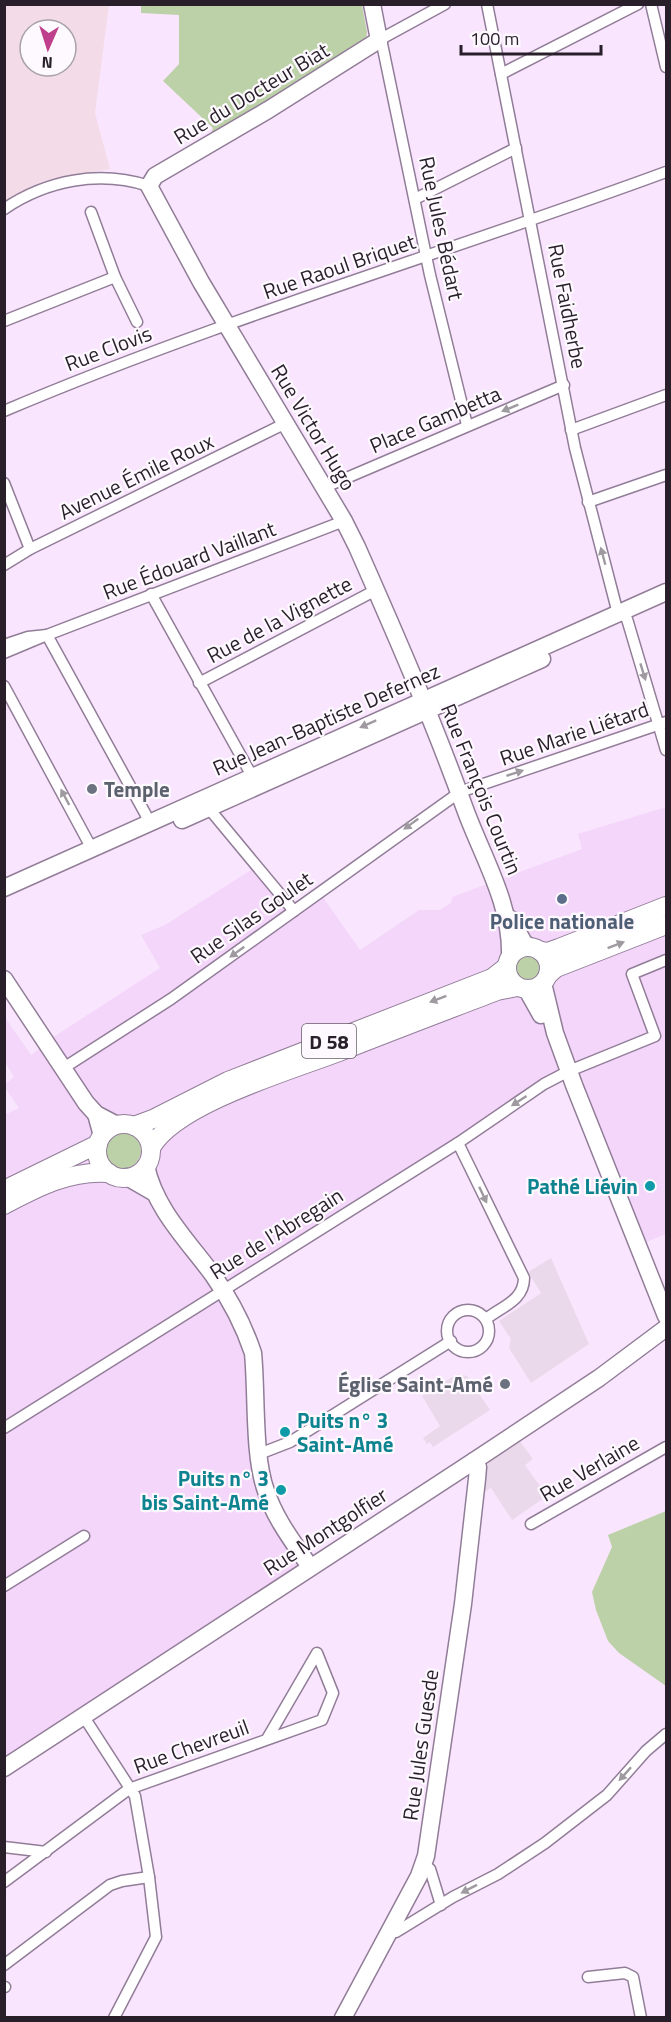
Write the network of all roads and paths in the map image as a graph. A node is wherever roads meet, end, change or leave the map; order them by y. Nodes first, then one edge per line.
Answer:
1 (372, 4) edge
2 (445, 4) edge
3 (487, 4) edge
4 (638, 4) edge
5 (651, 4) edge
6 (380, 40) junction
7 (666, 67) edge
8 (501, 74) junction
9 (516, 147) junction
10 (666, 172) edge
11 (149, 186) junction
12 (415, 199) junction
13 (4, 209) edge
14 (91, 212) dead end
15 (531, 221) junction
16 (427, 257) junction
17 (115, 277) junction
18 (4, 321) edge
19 (137, 322) dead end
20 (226, 323) junction
21 (564, 385) junction
22 (666, 395) edge
23 (4, 411) edge
24 (286, 423) junction
25 (467, 425) junction
26 (572, 430) junction
27 (666, 475) edge
28 (4, 483) edge
29 (323, 488) junction
30 (588, 502) junction
31 (344, 521) junction
32 (30, 549) junction
33 (4, 565) edge
34 (376, 590) junction
35 (666, 592) edge
36 (151, 594) junction
37 (666, 604) edge
38 (623, 616) junction
39 (47, 635) junction
40 (4, 645) edge
41 (4, 653) edge
42 (200, 682) junction
43 (4, 686) edge
44 (424, 706) junction
45 (662, 724) edge
46 (666, 750) edge
47 (252, 776) junction
48 (459, 792) junction
49 (205, 804) junction
50 (148, 825) junction
51 (92, 849) junction
52 (4, 888) edge
53 (500, 895) junction
54 (4, 898) edge
55 (666, 906) edge
56 (294, 911) junction
57 (666, 925) edge
58 (535, 949) junction
59 (666, 960) edge
60 (502, 973) junction
61 (4, 979) edge
62 (534, 984) junction
63 (62, 1069) junction
64 (569, 1071) junction
65 (96, 1114) junction
66 (171, 1117) junction
67 (126, 1125) junction
68 (100, 1140) junction
69 (458, 1143) junction
70 (151, 1148) junction
71 (146, 1166) junction
72 (118, 1175) junction
73 (4, 1190) edge
74 (153, 1192) junction
75 (4, 1205) edge
76 (223, 1289) junction
77 (666, 1316) edge
78 (486, 1319) junction
79 (666, 1328) edge
80 (451, 1341) junction
81 (4, 1428) edge
82 (666, 1447) edge
83 (259, 1454) junction
84 (474, 1461) junction
85 (531, 1524) dead end
86 (84, 1536) dead end
87 (310, 1567) junction
88 (4, 1586) edge
89 (84, 1717) junction
90 (666, 1734) edge
91 (267, 1739) junction
92 (4, 1768) edge
93 (129, 1789) junction
94 (4, 1846) edge
95 (46, 1852) junction
96 (423, 1864) junction
97 (149, 1877) junction
98 (4, 1882) edge
99 (441, 1905) junction
100 (389, 1931) junction
101 (4, 1965) edge
102 (588, 1977) dead end
103 (114, 2018) edge
104 (343, 2018) edge
105 (641, 2018) edge

1 - 6 street
2 - 6 street
3 - 8 street, Rue Faidherbe
4 - 8 street
5 - 7 street
6 - 11 street, Rue du Docteur Biat
6 - 12 street, Rue Jules Bédart
8 - 9 street, Rue Faidherbe
9 - 12 street
9 - 15 street, Rue Faidherbe
10 - 15 street, Rue Raoul Briquet
11 - 13 street
11 - 20 street, Rue Victor Hugo
12 - 16 street, Rue Jules Bédart
14 - 17 street
15 - 16 street, Rue Raoul Briquet
15 - 21 street, Rue Faidherbe
16 - 20 street, Rue Raoul Briquet
16 - 25 street, Rue Jules Bédart
17 - 18 street
17 - 19 street
20 - 23 street, Rue Clovis
20 - 24 street, Rue Victor Hugo
21 -> 25 street, Place Gambetta
21 - 26 street, Rue Faidherbe
22 - 26 street
24 - 29 street, Rue Victor Hugo
24 - 32 street, Avenue Émile Roux
25 - 29 street, Place Gambetta
26 - 30 street, Rue Faidherbe
27 - 30 street
28 - 32 street
29 - 31 street, Rue Victor Hugo
38 -> 30 street, Rue Faidherbe
31 - 34 street, Rue Victor Hugo
31 - 36 street, Rue Édouard Vaillant
32 - 33 street, Avenue Émile Roux
34 - 42 street, Rue de la Vignette
34 - 44 street, Rue Victor Hugo
35 - 38 street, Rue Jean-Baptiste Defernez
36 - 39 street, Rue Édouard Vaillant
36 - 42 street
37 - 38 street, Rue Jean-Baptiste Defernez
38 - 44 street, Rue Jean-Baptiste Defernez
38 -> 45 street, Rue Faidherbe
39 - 40 street, Rue Édouard Vaillant
39 - 41 street, Rue Édouard Vaillant
39 - 50 street
42 - 47 street
51 -> 43 street
44 -> 47 street, Rue Jean-Baptiste Defernez
44 - 48 street, Rue François Courtin
44 - 49 street, Rue Jean-Baptiste Defernez
45 - 46 street, Rue Faidherbe
48 -> 45 street, Rue Marie Liétard
47 - 49 street, Rue Jean-Baptiste Defernez
48 - 53 street, Rue François Courtin
48 -> 56 street, Rue Silas Goulet
49 - 50 street, Rue Jean-Baptiste Defernez
49 - 54 street, Rue Jean-Baptiste Defernez
49 - 56 street
50 - 51 street, Rue Jean-Baptiste Defernez
51 - 52 street, Rue Jean-Baptiste Defernez
53 - 58 street
53 - 60 street
55 - 58 main road
56 -> 63 street, Rue Silas Goulet
62 -> 57 main road
58 - 60 main road
58 - 62 main road
59 - 64 street, Rue de l'Abregain
60 - 62 main road
60 - 66 main road, D 58
61 - 63 street
62 - 64 street
63 - 65 street
64 -> 69 street, Rue de l'Abregain
64 - 77 street
65 - 67 street
65 - 68 street
66 - 67 main road, D 58
66 - 70 main road, D 58
67 - 68 main road
67 - 70 main road
68 - 72 main road
68 - 73 main road
69 - 76 street, Rue de l'Abregain
69 -> 78 street
70 - 71 main road
71 - 72 main road
71 - 74 street
72 - 74 street
72 - 75 main road
74 - 76 street
76 - 81 street, Rue de l'Abregain
76 - 83 street
78 - 80 street
78 - 80 street
79 - 84 street, Rue Montgolfier
80 - 83 street
82 - 85 street, Rue Verlaine
83 - 87 street
84 - 87 street, Rue Montgolfier
84 - 96 street, Rue Jules Guesde
86 - 88 street
87 - 89 street, Rue Montgolfier
89 - 92 street, Rue Montgolfier
89 - 93 street
90 -> 99 street
91 - 91 street, Rue Chevreuil
91 - 93 street, Rue Chevreuil
93 - 95 street, Rue Chevreuil
93 - 97 street
94 - 95 street
95 - 98 street, Rue Chevreuil
96 - 99 street
96 - 100 street, Rue Jules Guesde
97 - 101 street
97 - 103 street
99 - 100 street
100 - 104 street, Rue Jules Guesde
102 - 105 street

